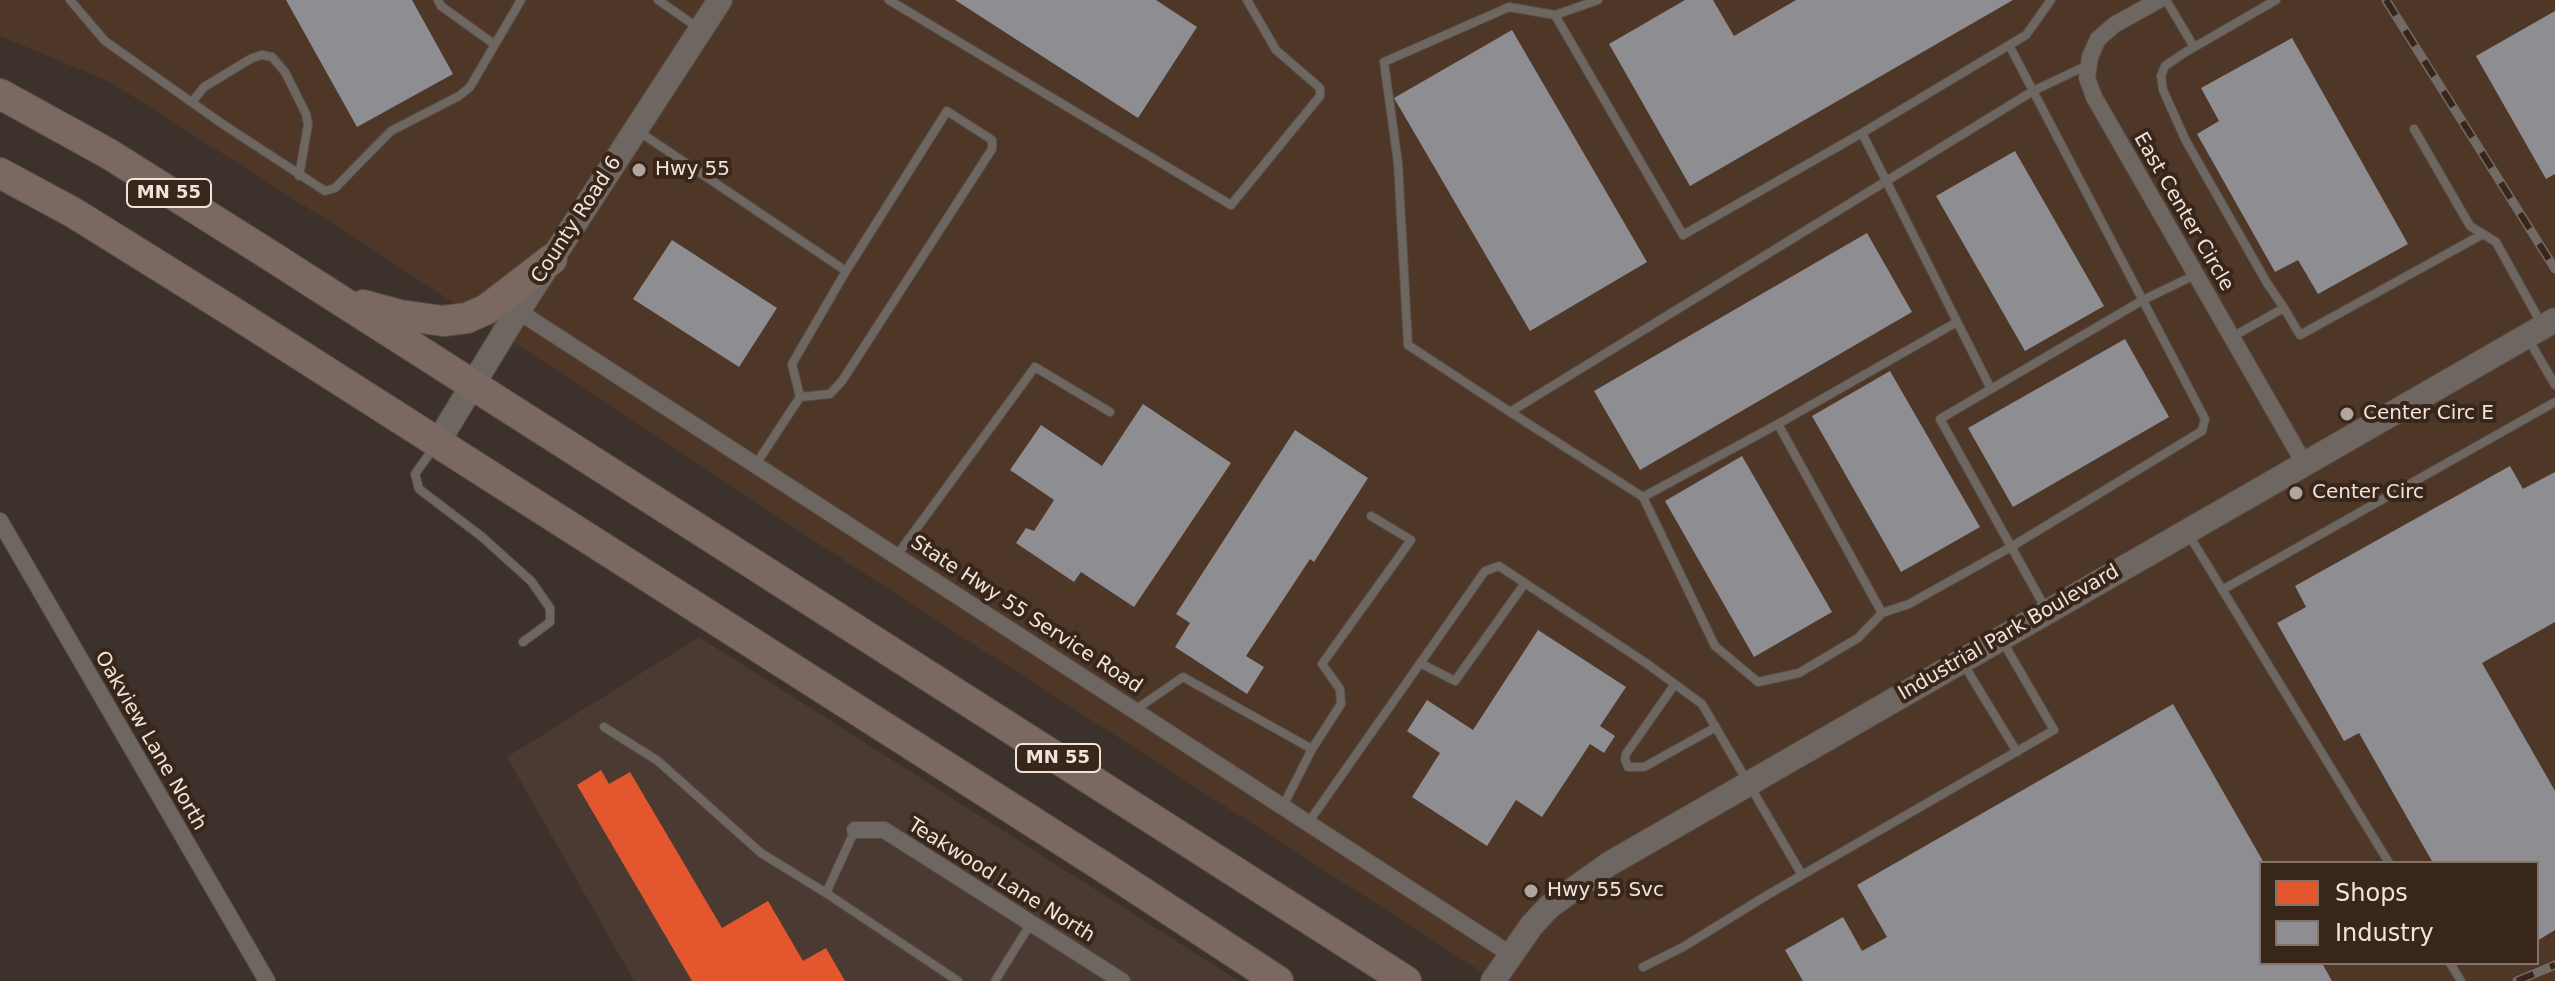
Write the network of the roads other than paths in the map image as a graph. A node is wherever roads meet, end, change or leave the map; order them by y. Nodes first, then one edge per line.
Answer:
1 (70, 0) edge
2 (438, 0) edge
3 (521, 0) edge
4 (658, 0) edge
5 (720, 0) edge
6 (889, 0) edge
7 (1247, 0) edge
8 (1598, 0) edge
9 (2051, 0) edge
10 (2159, 0) edge
11 (2166, 0) edge
12 (2276, 0) edge
13 (2259, 4) edge
14 (1555, 15) junction
15 (701, 29) junction
16 (494, 44) junction
17 (2009, 45) junction
18 (2194, 47) junction
19 (2089, 65) junction
20 (2033, 91) junction
21 (0, 94) edge
22 (192, 102) junction
23 (636, 129) junction
24 (2414, 129) dead end
25 (1862, 133) junction
26 (0, 173) edge
27 (299, 176) junction
28 (1886, 182) junction
29 (2483, 234) junction
30 (552, 259) junction
31 (846, 271) junction
32 (2196, 275) junction
33 (336, 297) junction
34 (2143, 300) junction
35 (2284, 308) junction
36 (518, 311) junction
37 (1957, 322) junction
38 (2542, 328) edge
39 (2232, 337) junction
40 (2555, 385) edge
41 (475, 386) junction
42 (1991, 389) junction
43 (800, 397) junction
44 (2555, 402) edge
45 (1110, 412) dead end
46 (1510, 412) junction
47 (1778, 424) junction
48 (438, 442) junction
49 (2304, 463) junction
50 (756, 464) junction
51 (1643, 497) junction
52 (1371, 516) dead end
53 (0, 521) edge
54 (2187, 531) junction
55 (2011, 547) junction
56 (897, 555) junction
57 (1525, 583) junction
58 (2222, 590) junction
59 (2047, 612) junction
60 (1882, 613) junction
61 (2001, 638) junction
62 (523, 642) dead end
63 (1962, 661) junction
64 (1420, 663) junction
65 (1675, 684) junction
66 (1135, 710) junction
67 (604, 727) dead end
68 (1716, 727) junction
69 (1312, 749) junction
70 (2017, 752) junction
71 (1748, 784) junction
72 (1283, 806) junction
73 (1308, 823) junction
74 (855, 830) joint
75 (2388, 861) edge
76 (1802, 875) junction
77 (826, 893) junction
78 (1031, 923) junction
79 (1510, 954) junction
80 (1643, 967) dead end
81 (1097, 974) edge
82 (267, 981) edge
83 (958, 981) edge
84 (995, 981) edge
85 (1122, 981) edge
86 (1278, 981) edge
87 (1406, 981) edge
88 (1493, 981) edge

1 - 22 lane
2 - 16 lane
3 - 16 lane
4 - 15 lane
5 - 15 street, County Road 6
6 - 7 lane
8 - 14 lane
9 - 17 lane
10 - 19 street
11 - 18 lane
12 - 13 lane
13 - 18 lane
14 - 25 lane
14 - 46 lane
15 - 23 street, County Road 6
16 - 27 lane
17 - 20 lane
17 - 25 lane
18 - 35 lane
19 - 20 lane
19 - 32 street, East Center Circle
20 - 28 lane
20 - 34 lane
21 - 33 highway, MN 55
22 - 27 lane
22 - 27 lane
23 - 30 street, County Road 6
23 - 31 lane
24 - 29 lane
25 - 28 lane
26 - 48 highway
28 - 37 lane
28 - 46 lane
29 - 35 lane
29 - 38 lane
30 - 33 highway
30 - 36 street, County Road 6
31 - 43 lane
31 - 43 lane
32 - 34 lane
32 - 39 street, East Center Circle
33 - 41 highway, MN 55
34 - 42 lane
34 - 55 lane
35 - 39 lane
36 - 41 street, County Road 6
36 - 50 street, State Hwy 55 Service Road
37 - 42 lane
37 - 47 lane
38 - 40 lane
38 - 49 street, Industrial Park Boulevard
39 - 49 street, East Center Circle
41 - 48 street, County Road 6
41 - 87 highway, MN 55
42 - 55 lane
43 - 50 lane
44 - 58 lane
45 - 56 lane
46 - 51 lane
47 - 51 lane
47 - 60 lane
48 - 62 lane
48 - 86 highway
49 - 54 street, Industrial Park Boulevard
50 - 56 street, State Hwy 55 Service Road
51 - 60 lane
52 - 69 lane
53 - 82 street, Oakview Lane North
54 - 58 lane
54 - 59 street, Industrial Park Boulevard
55 - 59 lane
55 - 60 lane
56 - 66 street, State Hwy 55 Service Road
57 - 64 lane
57 - 64 lane
57 - 65 lane
58 - 75 lane
59 - 61 street, Industrial Park Boulevard
61 - 63 street, Industrial Park Boulevard
61 - 70 lane
63 - 70 lane
63 - 71 street, Industrial Park Boulevard
64 - 73 lane
65 - 68 lane
65 - 68 lane
66 - 69 lane
66 - 72 street, State Hwy 55 Service Road
67 - 77 lane
68 - 71 lane
69 - 72 lane
70 - 76 lane
71 - 76 lane
71 - 79 street, Industrial Park Boulevard
72 - 73 street, State Hwy 55 Service Road
73 - 79 street, State Hwy 55 Service Road
74 - 77 lane
74 - 78 street, Teakwood Lane North
76 - 80 lane
77 - 83 lane
78 - 81 street, Teakwood Lane North
78 - 84 lane
79 - 88 street, Industrial Park Boulevard
81 - 85 street, Teakwood Lane North

